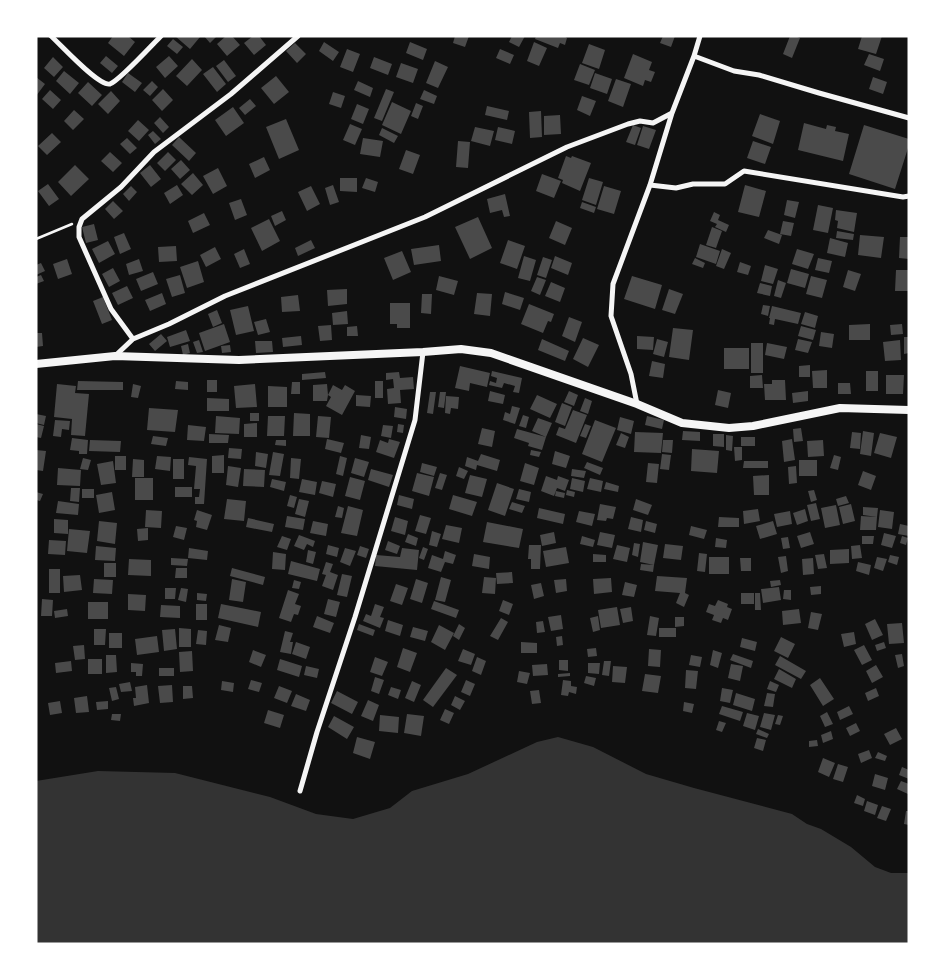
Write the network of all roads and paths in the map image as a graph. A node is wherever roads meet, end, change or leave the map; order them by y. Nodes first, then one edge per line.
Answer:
1 (51, 36) edge
2 (161, 36) edge
3 (298, 36) edge
4 (700, 36) edge
5 (694, 56) junction
6 (672, 113) junction
7 (909, 118) edge
8 (650, 185) junction
9 (909, 196) edge
10 (82, 220) junction
11 (36, 239) edge
12 (134, 339) junction
13 (423, 352) junction
14 (115, 356) junction
15 (36, 364) edge
16 (637, 404) junction
17 (909, 410) edge
18 (300, 791) dead end

1 - 2 street
3 - 10 street
4 - 5 street
5 - 6 street
5 - 7 street
6 - 8 street
6 - 12 street
8 - 9 street
8 - 16 street
10 - 11 path
10 - 12 street
12 - 14 street
13 - 14 main road
13 - 16 main road
13 - 18 street
14 - 15 main road
16 - 17 main road

